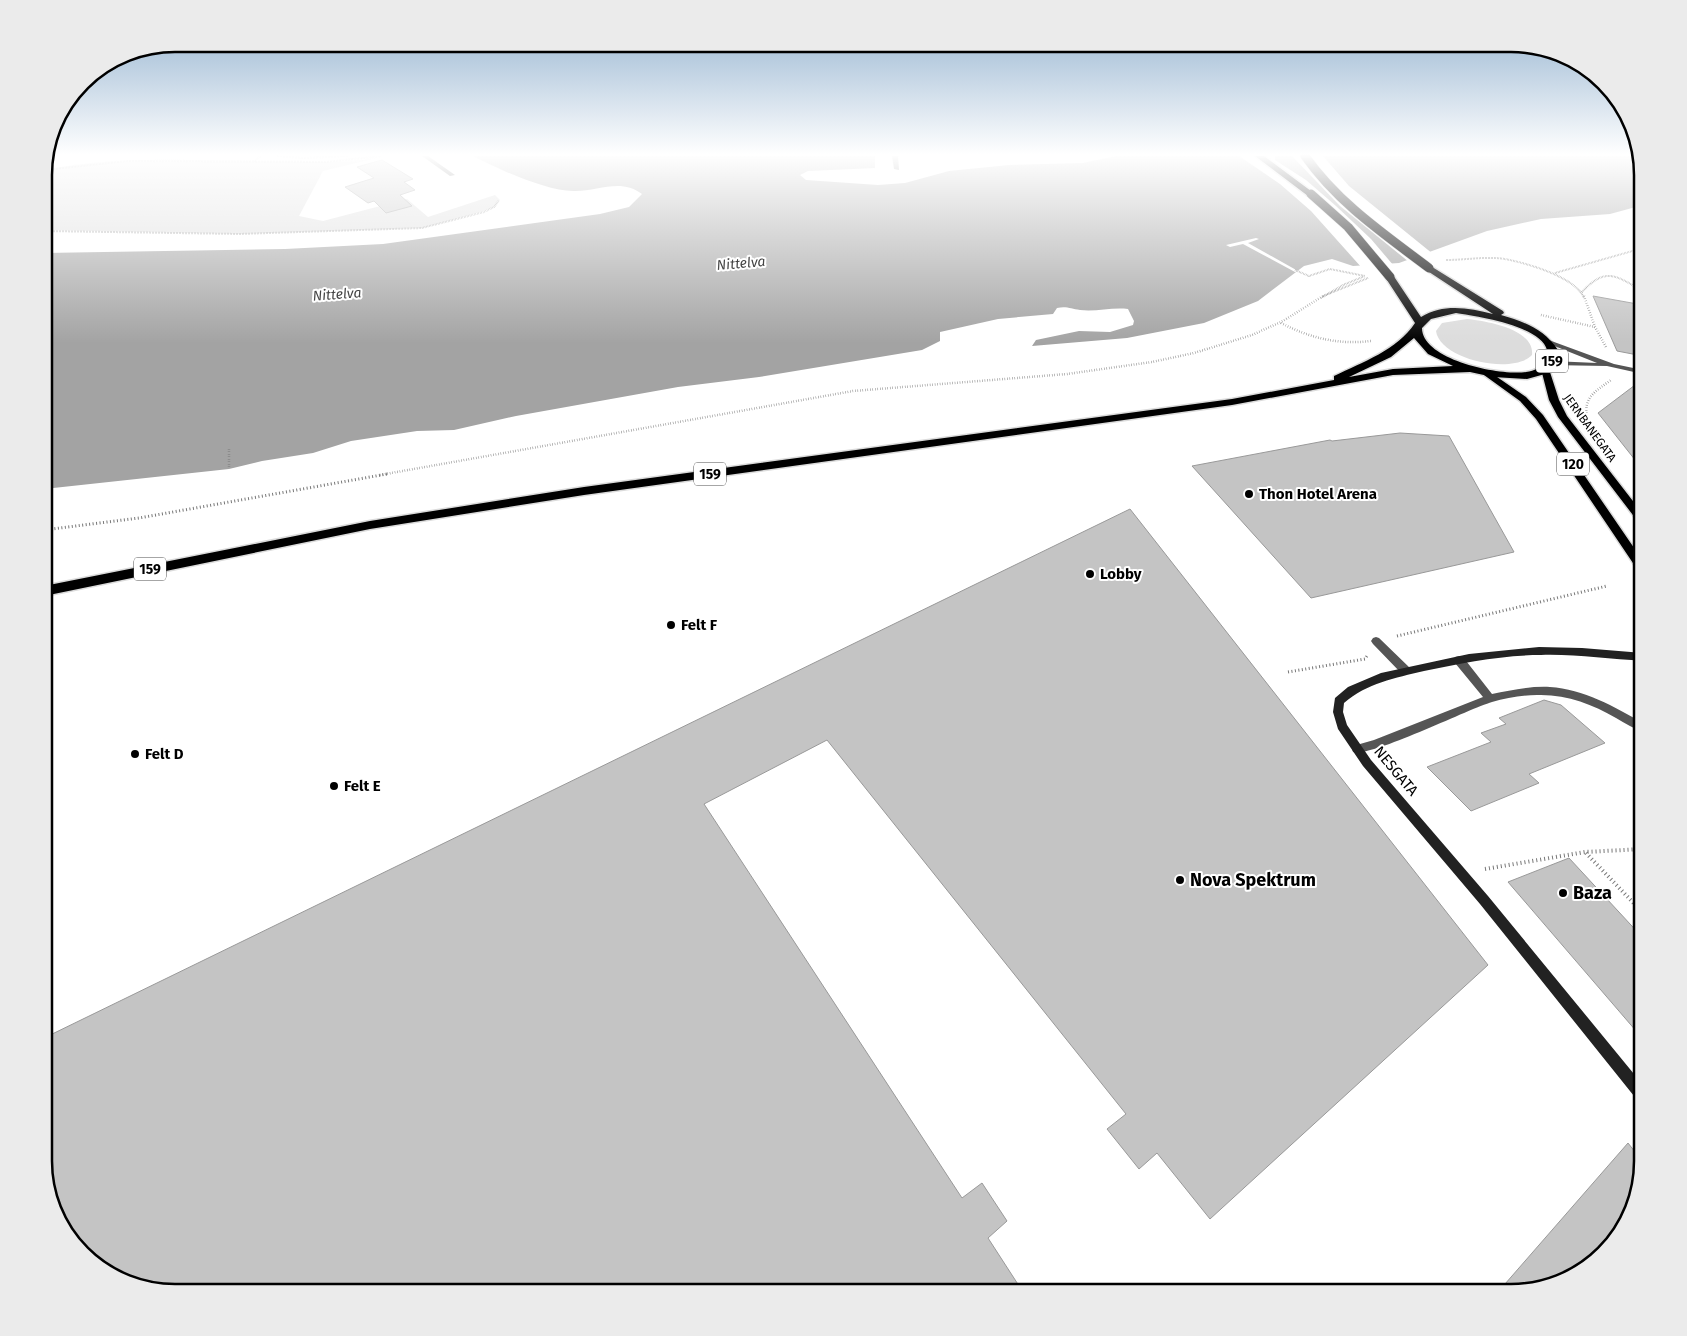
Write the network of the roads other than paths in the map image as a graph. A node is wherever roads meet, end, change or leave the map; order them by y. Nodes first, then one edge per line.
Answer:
1 (1338, 218) edge
2 (1366, 218) edge
3 (1513, 322) junction
4 (1418, 326) junction
5 (1544, 340) junction
6 (1549, 366) junction
7 (1612, 366) junction
8 (1469, 369) junction
9 (1634, 370) edge
10 (1487, 373) junction
11 (1328, 383) junction
12 (1634, 509) edge
13 (255, 548) junction
14 (1634, 556) edge
15 (53, 589) edge
16 (53, 599) edge
17 (1376, 641) dead end
18 (1634, 656) edge
19 (1459, 660) junction
20 (1406, 671) junction
21 (1490, 698) junction
22 (1634, 723) edge
23 (1357, 749) junction
24 (1634, 1085) edge

1 - 4 highway, 159, bridge
2 - 3 highway, 159, bridge
3 - 4 highway, 159
3 - 5 highway, 159
4 - 8 highway, 159
4 - 11 highway, 159
5 - 6 highway, 159
5 - 7 street
6 - 7 street
6 - 10 highway, 159
6 - 12 main road, JERNBANEGATA / 120
7 - 9 street
8 - 10 highway, 159
8 - 11 highway, 159
10 - 14 main road, 120
11 - 13 highway, 159
13 - 15 highway, 159
13 - 16 highway
17 - 20 street
18 - 19 street, NESGATA
19 - 20 street, NESGATA
19 - 21 street
20 - 23 street, NESGATA
21 - 22 street
21 - 23 street
23 - 24 street, NESGATA

